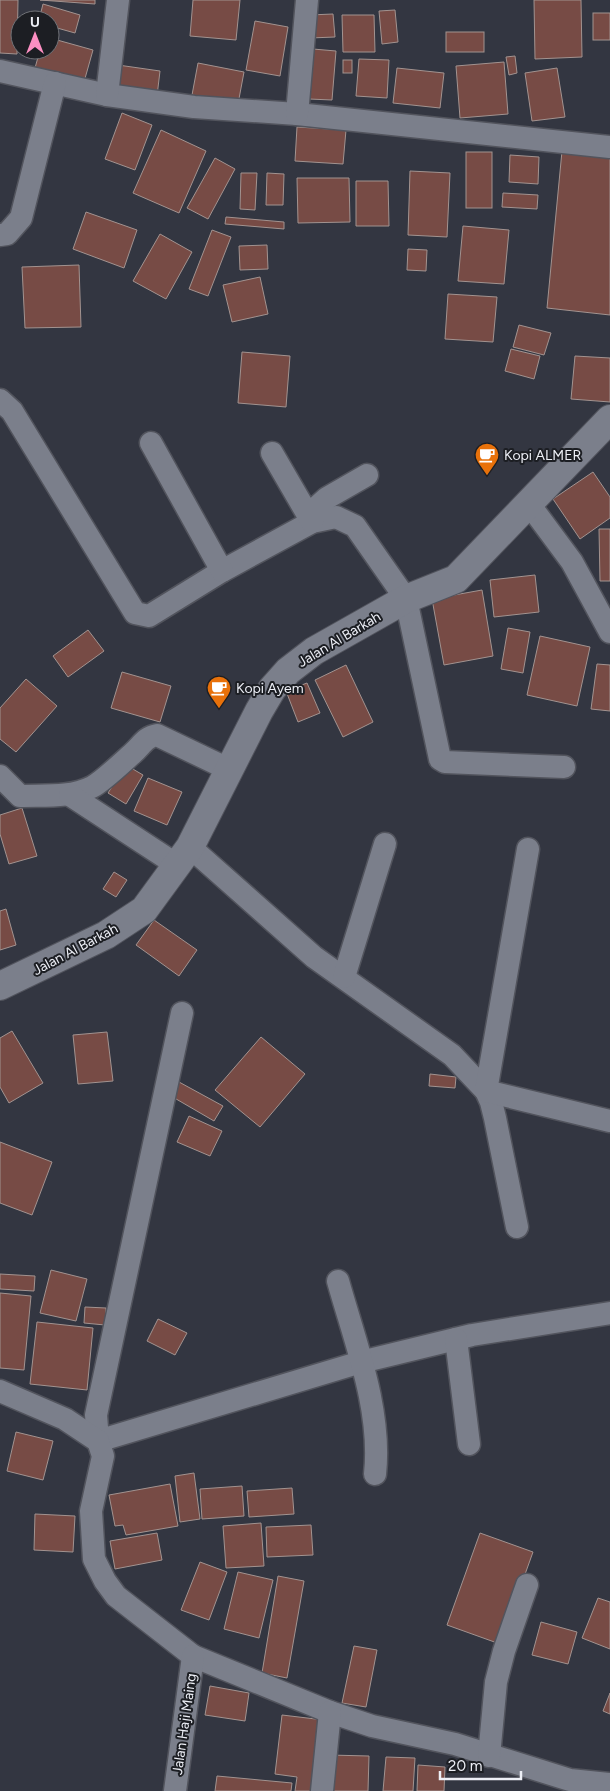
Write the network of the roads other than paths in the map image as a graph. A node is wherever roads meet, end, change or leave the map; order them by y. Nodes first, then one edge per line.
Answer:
1 (118, 0) edge
2 (307, 0) edge
3 (0, 71) edge
4 (55, 83) junction
5 (107, 95) junction
6 (297, 114) junction
7 (610, 146) edge
8 (0, 235) edge
9 (0, 400) edge
10 (610, 419) edge
11 (151, 443) dead end
12 (272, 453) dead end
13 (367, 475) dead end
14 (529, 504) junction
15 (312, 522) junction
16 (222, 571) junction
17 (406, 599) junction
18 (610, 632) edge
19 (564, 767) dead end
20 (228, 769) junction
21 (0, 776) edge
22 (70, 795) junction
23 (385, 844) dead end
24 (528, 849) dead end
25 (183, 856) junction
26 (344, 977) junction
27 (0, 986) edge
28 (182, 1013) dead end
29 (486, 1091) junction
30 (609, 1114) edge
31 (517, 1227) dead end
32 (338, 1281) dead end
33 (610, 1313) edge
34 (456, 1339) junction
35 (361, 1362) junction
36 (0, 1391) edge
37 (98, 1441) junction
38 (469, 1444) dead end
39 (375, 1474) dead end
40 (527, 1586) dead end
41 (193, 1656) junction
42 (330, 1712) junction
43 (489, 1756) junction
44 (610, 1784) edge
45 (175, 1791) edge
46 (322, 1791) edge

1 - 5 street
2 - 6 street
3 - 4 street
4 - 5 street
4 - 8 street
5 - 6 street
6 - 7 street
9 - 16 street
10 - 14 street, Jalan Al Barkah
11 - 16 street
12 - 15 street
13 - 15 street
14 - 17 street, Jalan Al Barkah
14 - 18 street
15 - 16 street
15 - 17 street
17 - 19 street
17 - 20 street, Jalan Al Barkah
20 - 22 street
20 - 25 street, Jalan Al Barkah
21 - 22 street
22 - 25 street
23 - 26 street
24 - 29 street
25 - 26 street
25 - 27 street, Jalan Al Barkah
26 - 29 street
28 - 37 street
29 - 30 street
29 - 31 street
32 - 35 street
33 - 34 street
34 - 35 street
34 - 38 street
35 - 37 street
35 - 39 street
36 - 37 street
37 - 41 street
40 - 43 street
41 - 42 street
41 - 45 street, Jalan Haji Maing
42 - 43 street
42 - 46 street
43 - 44 street

